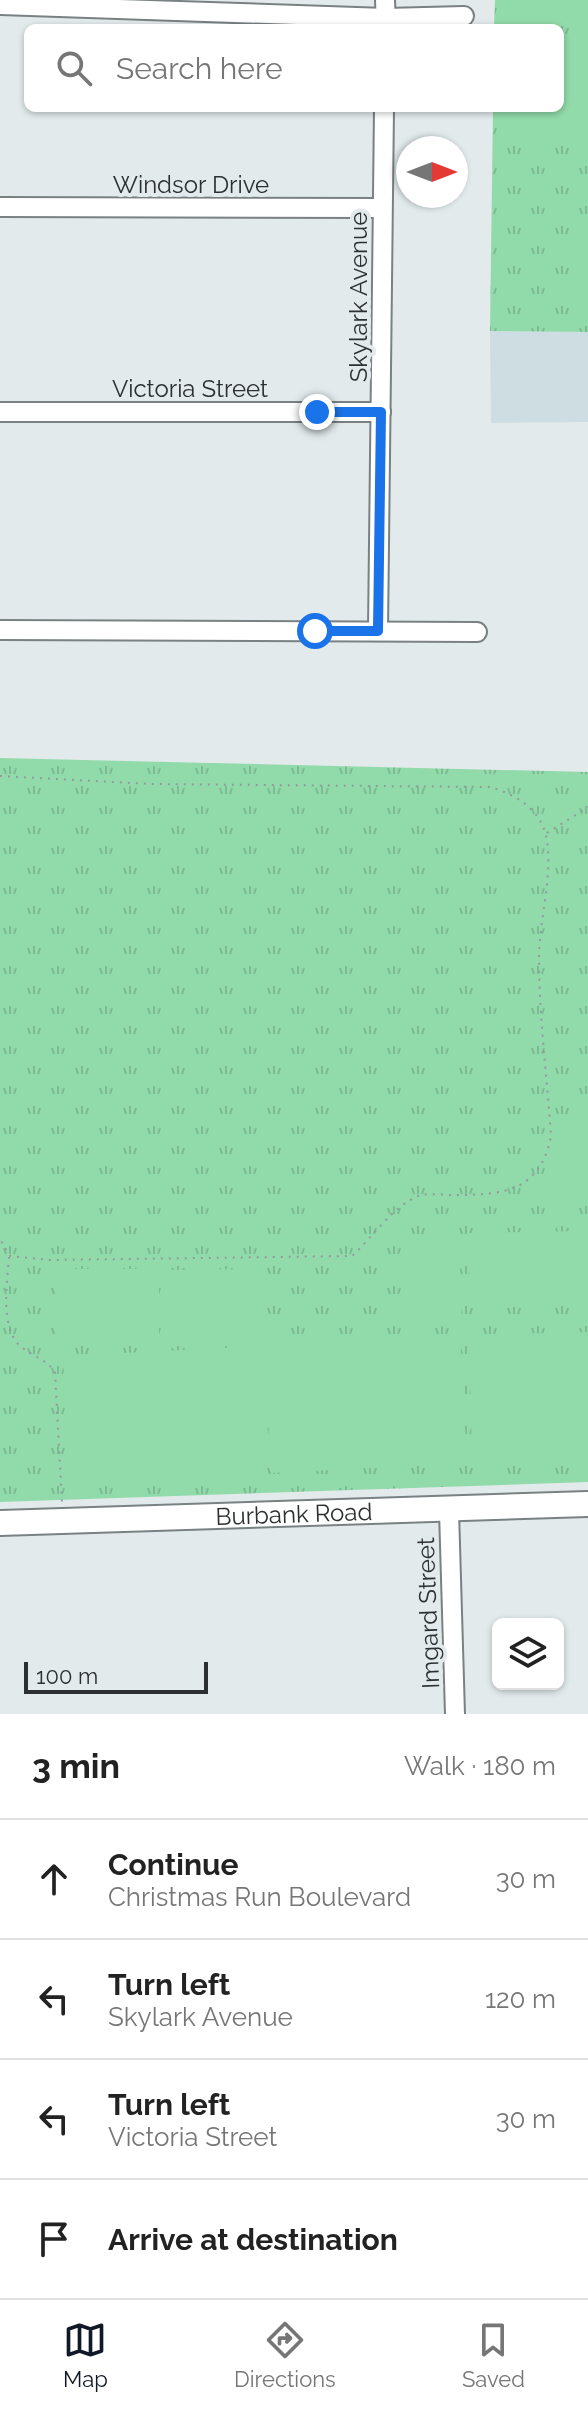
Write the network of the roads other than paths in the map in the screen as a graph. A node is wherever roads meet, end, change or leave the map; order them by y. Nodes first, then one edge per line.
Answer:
1 (0, 5) edge
2 (386, 15) edge
3 (464, 16) dead end
4 (384, 112) edge
5 (0, 207) edge
6 (382, 208) junction
7 (0, 412) edge
8 (381, 412) junction
9 (0, 630) edge
10 (378, 631) junction
11 (477, 632) dead end
12 (588, 1504) edge
13 (449, 1511) junction
14 (0, 1523) edge
15 (455, 1714) edge

1 - 2 street
2 - 3 street
4 - 6 street, Skylark Avenue
5 - 6 street, Windsor Drive
6 - 8 street, Skylark Avenue
7 - 8 street, Victoria Street
8 - 10 street, Skylark Avenue
9 - 10 street
10 - 11 street
12 - 13 main road, Burbank Road
13 - 14 main road, Burbank Road
13 - 15 street, Imgard Street

